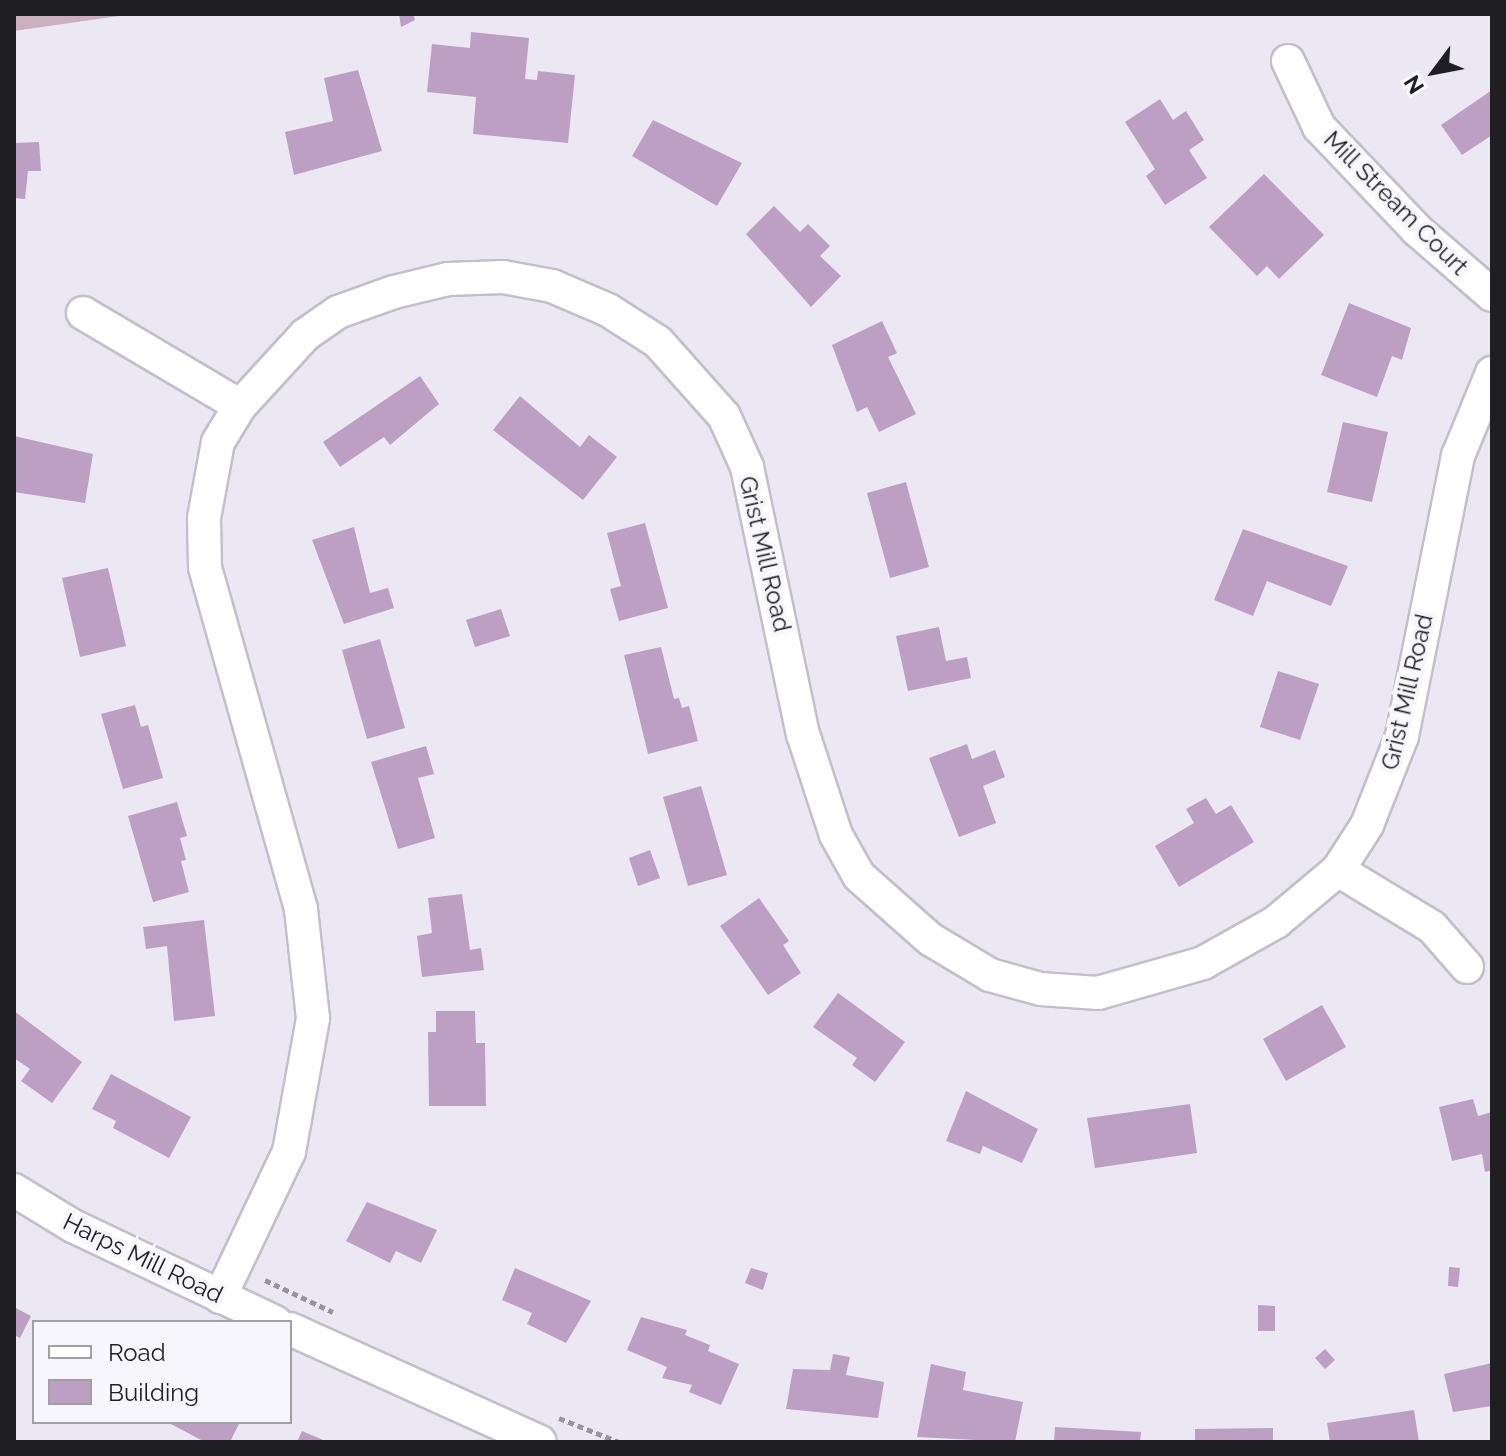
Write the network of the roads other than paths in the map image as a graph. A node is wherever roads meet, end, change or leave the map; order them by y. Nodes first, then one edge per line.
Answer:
1 (1288, 61) dead end
2 (1492, 295) edge
3 (83, 313) dead end
4 (1492, 373) edge
5 (240, 406) junction
6 (1338, 870) junction
7 (1467, 967) dead end
8 (14, 1190) edge
9 (220, 1297) junction
10 (271, 1320) edge
11 (292, 1330) edge
12 (478, 1429) edge
13 (540, 1442) edge

1 - 2 street, Mill Stream Court
3 - 5 street
4 - 6 street, Grist Mill Road
5 - 6 street, Grist Mill Road
5 - 9 street, Grist Mill Road
6 - 7 street
8 - 9 street, Harps Mill Road
9 - 10 street, Harps Mill Road
11 - 12 street
12 - 13 street

